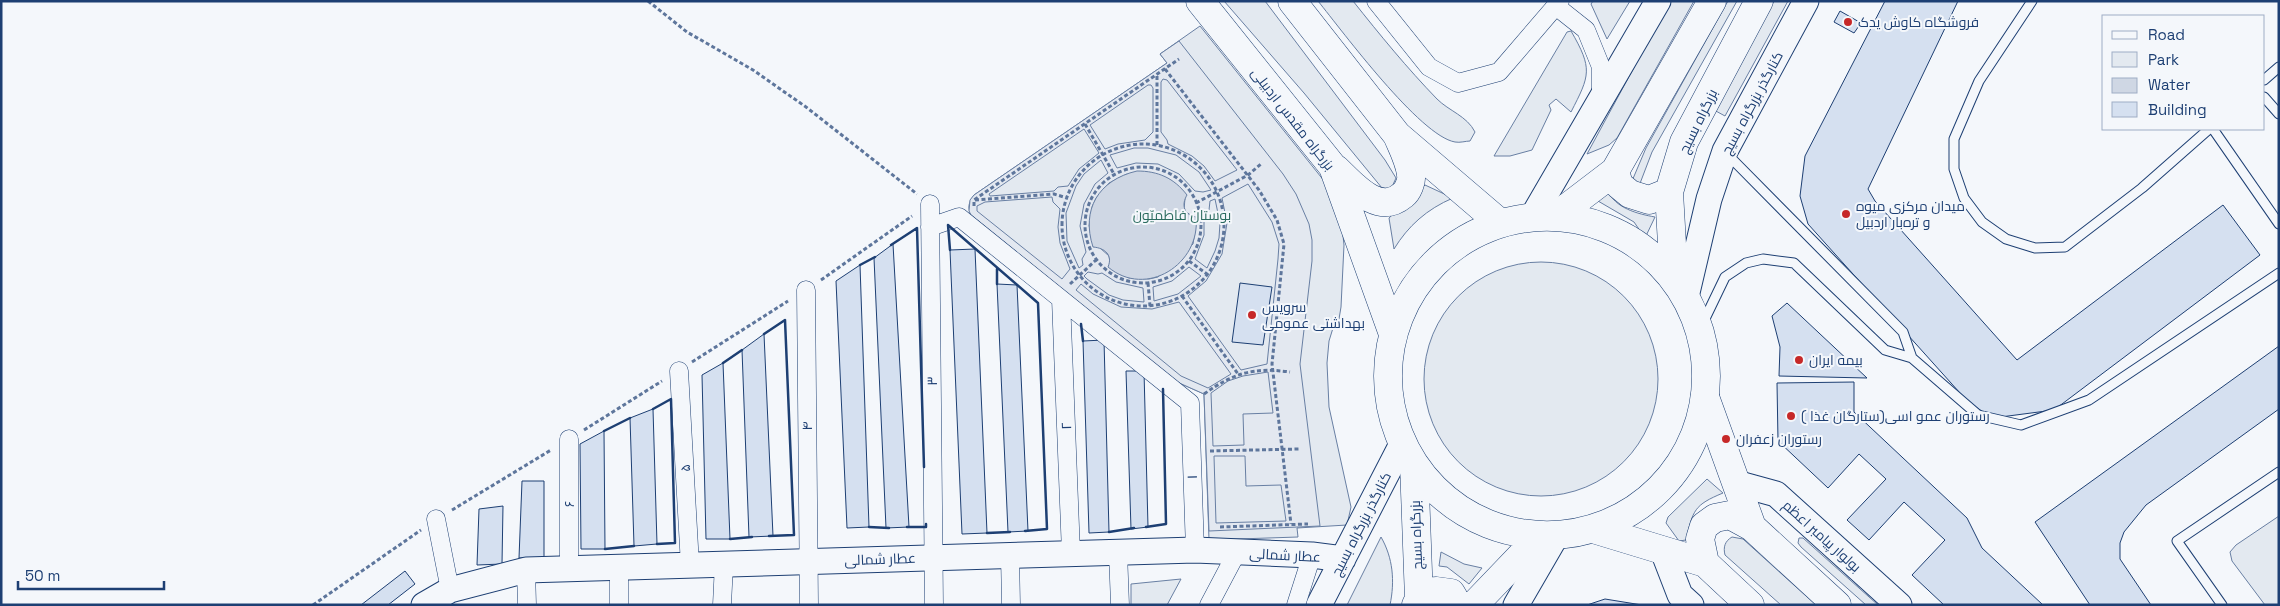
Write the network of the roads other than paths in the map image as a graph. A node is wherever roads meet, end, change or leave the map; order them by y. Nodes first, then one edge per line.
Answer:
1 (1200, 1) edge
2 (1292, 1) edge
3 (1376, 1) edge
4 (1658, 1) edge
5 (1712, 1) edge
6 (1759, 1) edge
7 (1806, 1) edge
8 (2032, 1) edge
9 (1558, 4) edge
10 (2279, 67) edge
11 (2265, 79) edge
12 (2265, 98) edge
13 (1601, 102) junction
14 (2279, 114) edge
15 (2210, 130) edge
16 (2212, 130) edge
17 (1398, 134) junction
18 (1725, 152) junction
19 (1333, 167) junction
20 (1616, 171) junction
21 (1669, 192) junction
22 (930, 204) road end
23 (1545, 216) junction
24 (1500, 223) junction
25 (2279, 224) edge
26 (930, 227) junction
27 (2279, 272) edge
28 (1680, 288) junction
29 (806, 290) road end
30 (1061, 299) junction
31 (1700, 328) junction
32 (1393, 334) junction
33 (1912, 358) junction
34 (679, 370) road end
35 (1705, 397) junction
36 (569, 439) road end
37 (1408, 454) junction
38 (2279, 472) edge
39 (1736, 483) junction
40 (436, 519) dead end
41 (1752, 527) junction
42 (1592, 529) junction
43 (1548, 536) junction
44 (1195, 550) junction
45 (1663, 551) junction
46 (1118, 552) junction
47 (1238, 552) junction
48 (1071, 554) junction
49 (1010, 555) junction
50 (1312, 555) junction
51 (934, 558) junction
52 (1342, 559) junction
53 (808, 561) junction
54 (1705, 563) junction
55 (724, 564) junction
56 (690, 565) junction
57 (619, 567) junction
58 (569, 568) junction
59 (526, 570) junction
60 (450, 590) junction
61 (1418, 602) edge
62 (424, 605) edge
63 (527, 605) edge
64 (619, 605) edge
65 (722, 605) edge
66 (809, 605) edge
67 (934, 605) edge
68 (1011, 605) edge
69 (1120, 605) edge
70 (1209, 605) edge
71 (1296, 605) edge
72 (1319, 605) edge
73 (1458, 605) edge
74 (1474, 605) edge
75 (1516, 605) edge
76 (1691, 605) edge
77 (1750, 605) edge
78 (1837, 605) edge
79 (1899, 605) edge
80 (2222, 605) edge

1 - 19 main road, بزرگراه مقدس اردبیلی
2 - 17 main road
3 - 9 street
4 - 13 street
5 - 20 main road
6 - 21 main road, بزرگراه بسیج
7 - 18 street, کنارگذر بزرگراه بسیج
8 - 15 lane
9 - 13 street
10 - 11 lane
12 - 14 lane
13 - 23 street
16 - 25 lane
17 - 19 main road
17 - 24 main road
18 - 28 street, کنارگذر بزرگراه بسیج
18 - 33 lane
19 - 32 main road, بزرگراه مقدس اردبیلی
20 - 21 main road
20 - 23 main road
21 - 28 main road, بزرگراه بسیج
22 - 26 street, ۳
23 - 24 main road
23 - 28 main road
24 - 32 main road
26 - 30 street
26 - 51 street, ۳
27 - 33 lane
28 - 31 main road
29 - 53 street, ۴
30 - 44 street, ۱
30 - 48 street, ۲
31 - 33 lane
31 - 35 main road
32 - 37 main road
34 - 56 street, ۵
35 - 39 main road
35 - 42 main road
36 - 58 street, ۶
37 - 43 main road
37 - 52 street, کنارگذر بزرگراه بسیج
37 - 61 main road, بزرگراه بسیج
38 - 80 lane
39 - 41 main road
39 - 79 street, بولوار پیامبر اعظم
40 - 60 street
41 - 54 main road
41 - 78 main road
42 - 43 main road
42 - 45 main road
43 - 74 main road
43 - 75 street
44 - 46 street, عطار شمالی
44 - 47 street, عطار شمالی
45 - 54 main road
45 - 76 street
46 - 48 street, عطار شمالی
46 - 69 street
47 - 50 street, عطار شمالی
47 - 70 street
48 - 49 street, عطار شمالی
49 - 51 street, عطار شمالی
49 - 68 street
50 - 52 street, عطار شمالی
50 - 71 street
51 - 53 street, عطار شمالی
51 - 67 street, ۳
52 - 72 street, کنارگذر بزرگراه بسیج
53 - 55 street, عطار شمالی
53 - 66 street, ۴
54 - 77 main road
55 - 56 street, عطار شمالی
55 - 65 street
56 - 57 street, عطار شمالی
57 - 58 street, عطار شمالی
57 - 64 street
58 - 59 street, عطار شمالی
59 - 60 street, عطار شمالی
59 - 63 street
60 - 62 street, عطار شمالی
61 - 73 main road

